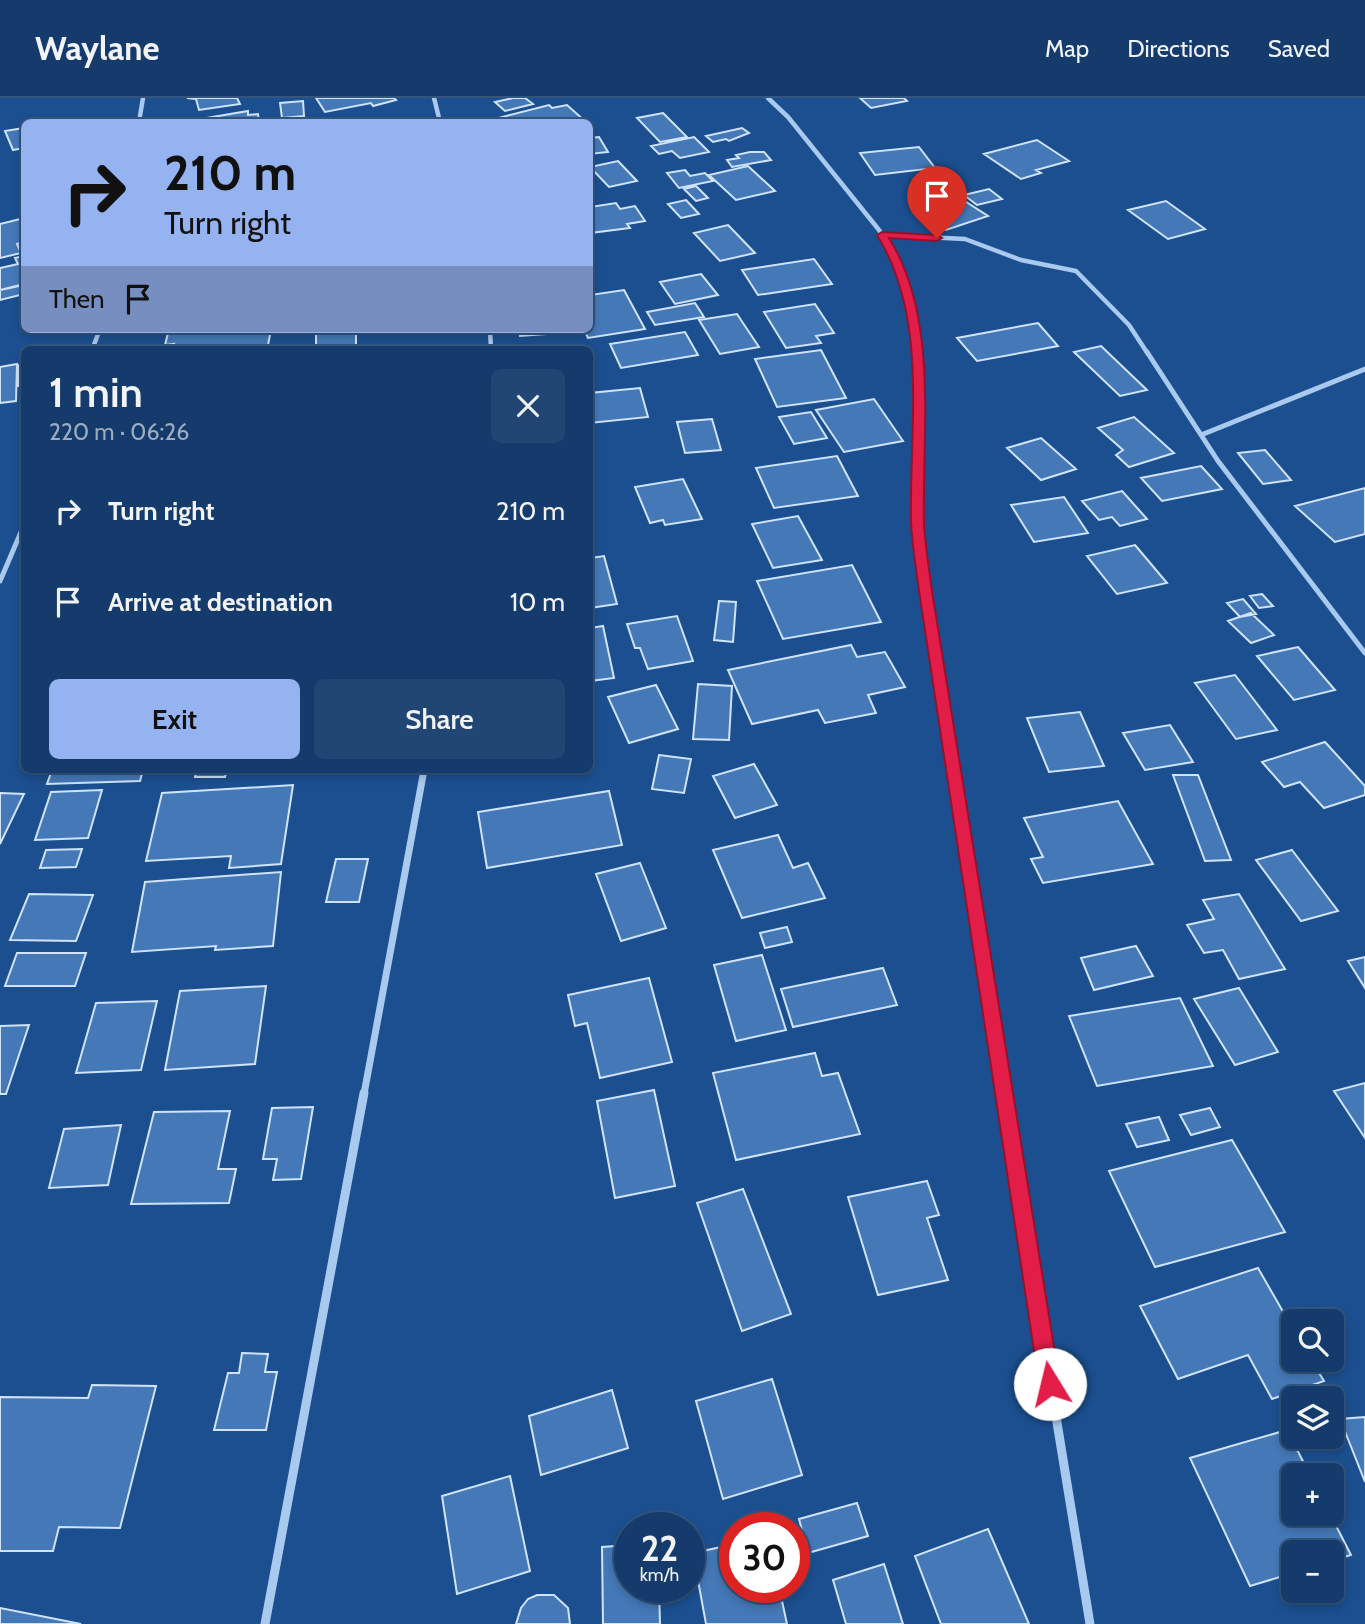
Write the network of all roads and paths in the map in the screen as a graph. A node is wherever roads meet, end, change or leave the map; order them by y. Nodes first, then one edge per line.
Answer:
1 (144, 98) edge
2 (434, 98) edge
3 (768, 98) edge
4 (140, 119) edge
5 (439, 119) edge
6 (882, 235) junction
7 (1365, 369) edge
8 (1201, 435) junction
9 (21, 532) edge
10 (0, 581) edge
11 (1365, 653) edge
12 (423, 773) edge
13 (265, 1624) edge
14 (1090, 1624) edge

1 - 4 street
2 - 5 street
3 - 6 street
6 - 8 street
6 - 14 street
7 - 8 street
8 - 11 street
9 - 10 street
12 - 13 street

